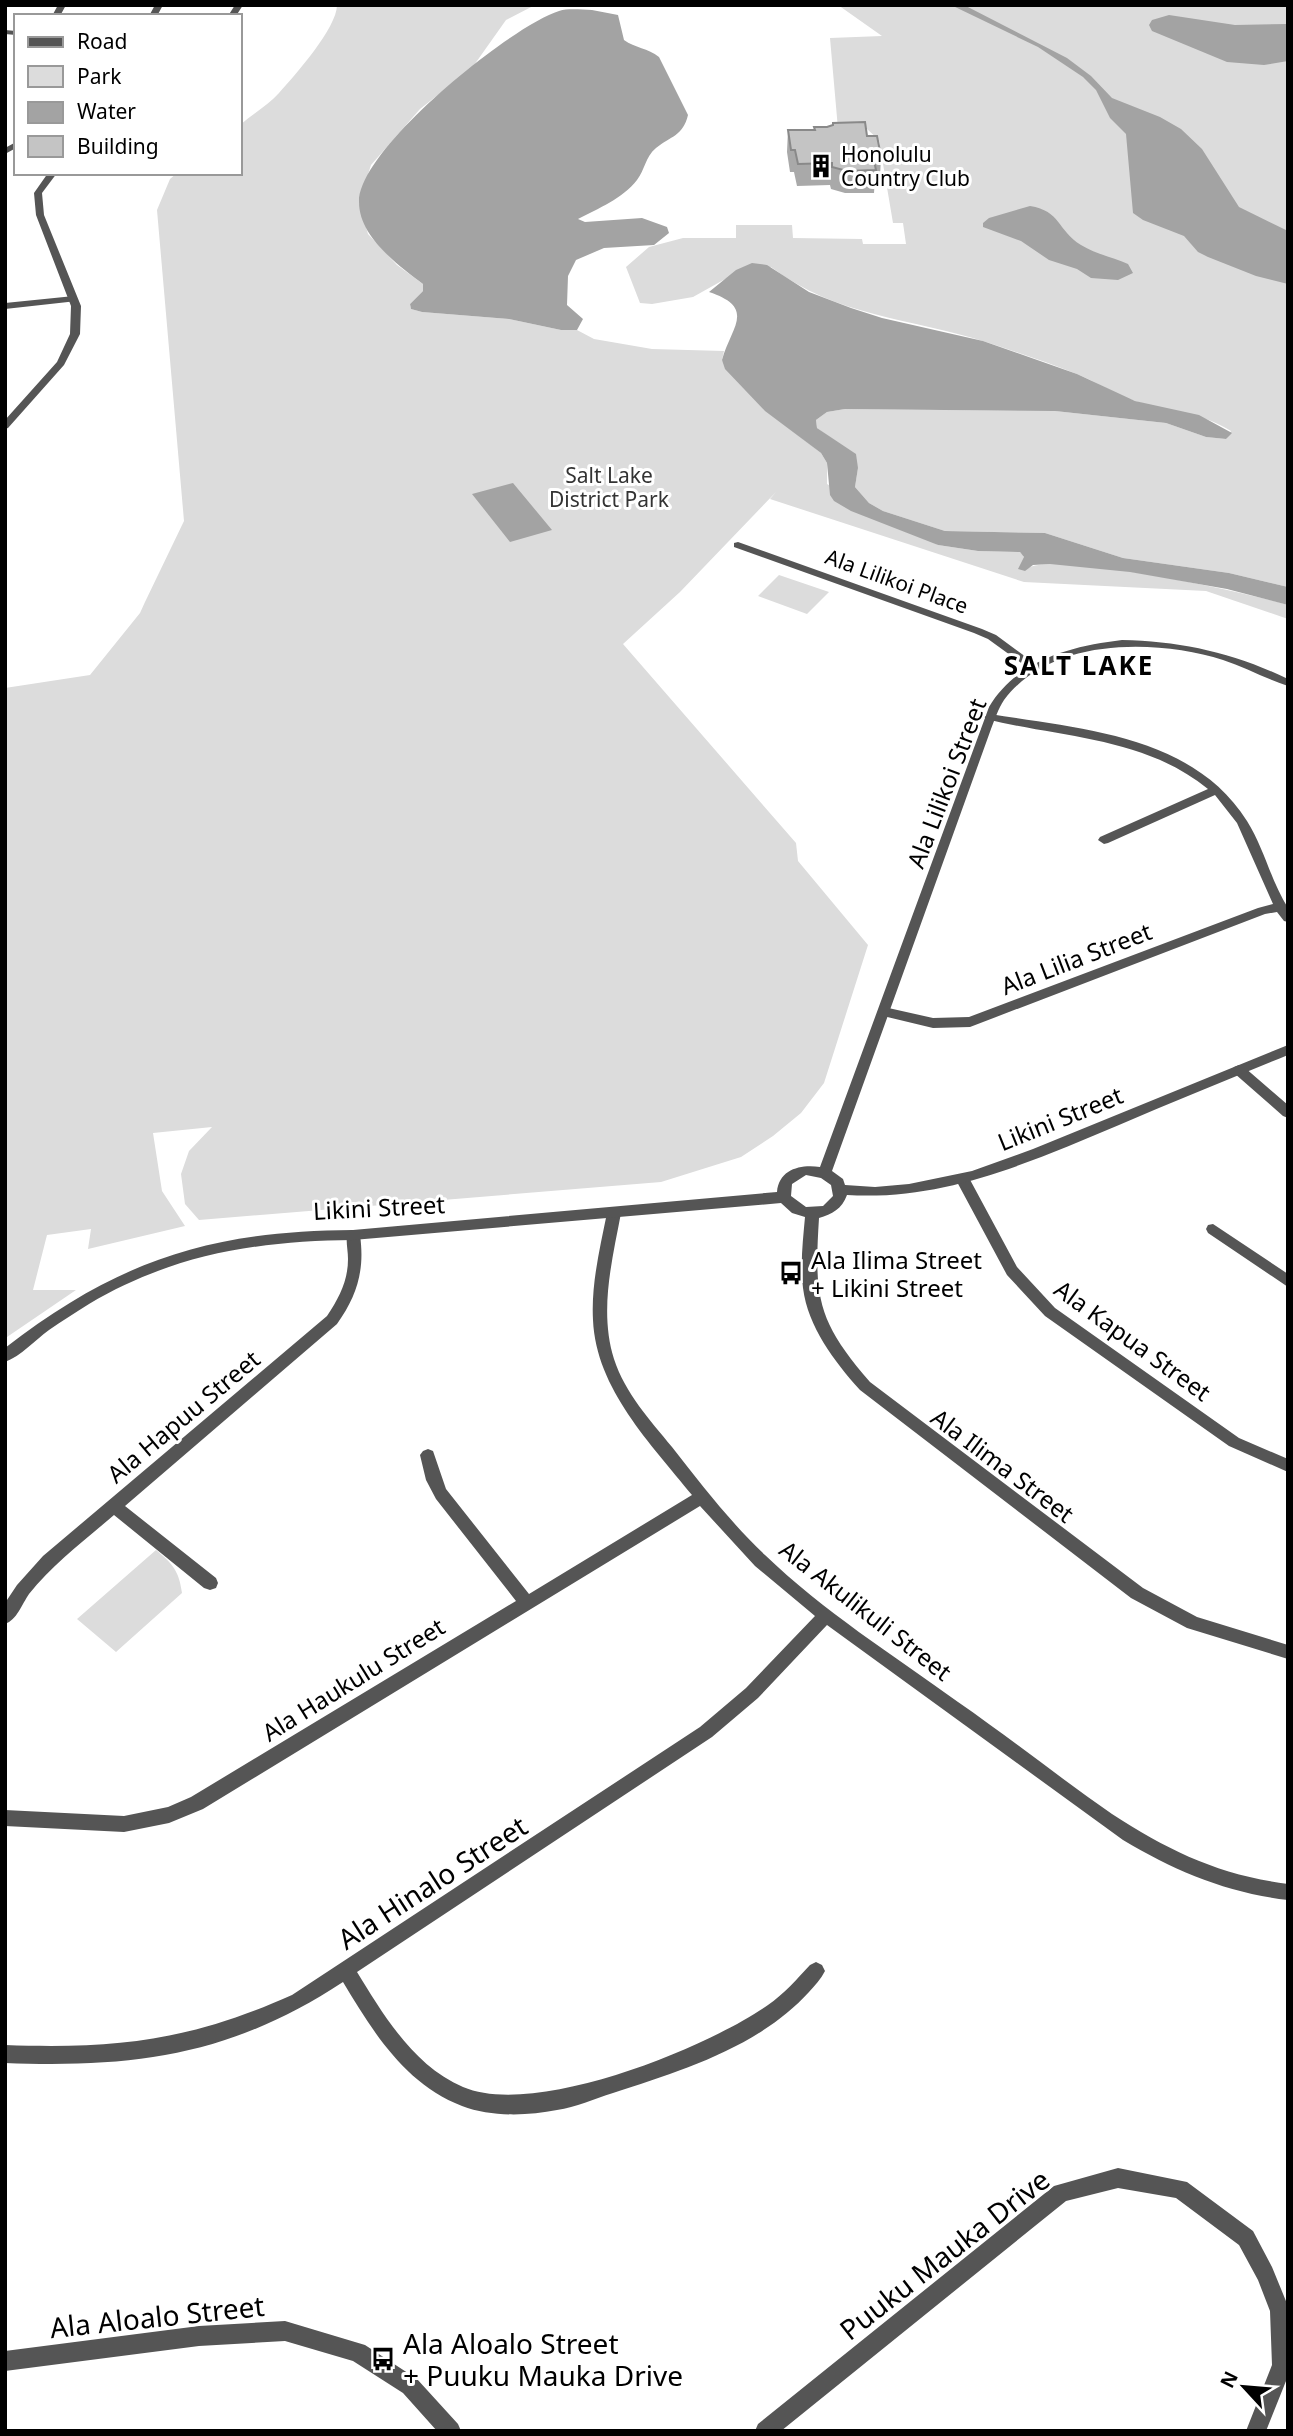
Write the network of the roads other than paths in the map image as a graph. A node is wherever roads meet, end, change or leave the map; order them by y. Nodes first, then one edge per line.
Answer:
1 (52, 175) edge
2 (72, 295) junction
3 (5, 306) edge
4 (5, 426) edge
5 (738, 545) dead end
6 (1035, 668) junction
7 (1288, 682) edge
8 (990, 717) junction
9 (1217, 790) junction
10 (1104, 840) dead end
11 (1284, 912) edge
12 (884, 1012) junction
13 (1288, 1050) edge
14 (1239, 1070) junction
15 (1288, 1113) edge
16 (825, 1172) junction
17 (963, 1180) junction
18 (841, 1189) junction
19 (784, 1197) junction
20 (614, 1213) junction
21 (812, 1213) junction
22 (1213, 1230) dead end
23 (353, 1235) junction
24 (1288, 1282) edge
25 (5, 1356) edge
26 (429, 1455) dead end
27 (1288, 1466) edge
28 (702, 1497) junction
29 (113, 1505) junction
30 (210, 1583) dead end
31 (526, 1602) junction
32 (827, 1615) junction
33 (5, 1617) edge
34 (1288, 1652) edge
35 (5, 1818) edge
36 (1288, 1892) edge
37 (346, 1970) junction
38 (816, 1971) dead end
39 (5, 2054) edge
40 (5, 2361) edge
41 (451, 2431) edge
42 (765, 2431) edge
43 (1256, 2431) edge

1 - 2 street
2 - 3 street
2 - 4 street
5 - 6 street, Ala Lilikoi Place
6 - 7 street, Ala Lilikoi Street
6 - 8 street, Ala Lilikoi Street
8 - 9 street
8 - 12 street, Ala Lilikoi Street
9 - 10 street
9 - 11 street
11 - 12 street, Ala Lilia Street
12 - 16 street, Ala Lilikoi Street
13 - 14 street, Likini Street
14 - 15 street
14 - 17 street, Likini Street
16 - 18 street
16 - 19 street
17 - 18 street, Likini Street
17 - 27 street, Ala Kapua Street
18 - 21 street
19 - 20 street, Likini Street
19 - 21 street
20 - 23 street, Likini Street
20 - 28 street, Ala Akulikuli Street
21 - 34 street, Ala Ilima Street
22 - 24 street
23 - 25 street, Likini Street
23 - 29 street, Ala Hapuu Street
26 - 31 street
28 - 31 street, Ala Haukulu Street
28 - 32 street, Ala Akulikuli Street
29 - 30 street
29 - 33 street, Ala Hapuu Street
31 - 35 street, Ala Haukulu Street
32 - 36 street, Ala Akulikuli Street
32 - 37 street, Ala Hinalo Street
37 - 38 street
37 - 39 street, Ala Hinalo Street
40 - 41 street, Ala Aloalo Street
42 - 43 street, Puuku Mauka Drive

